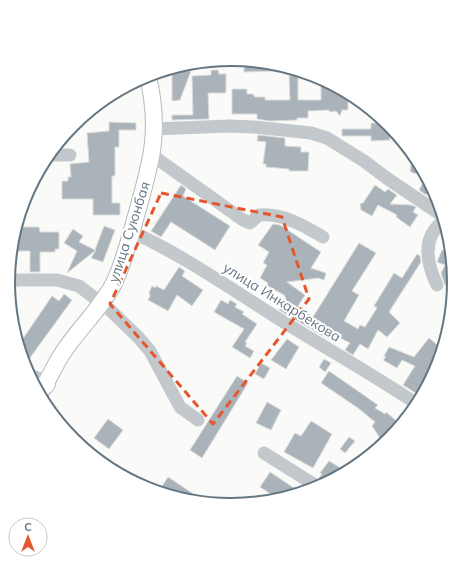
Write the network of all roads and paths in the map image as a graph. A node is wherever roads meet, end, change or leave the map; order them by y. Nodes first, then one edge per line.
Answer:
1 (149, 82) edge
2 (155, 129) junction
3 (57, 155) edge
4 (70, 155) dead end
5 (152, 155) junction
6 (435, 211) edge
7 (439, 225) edge
8 (132, 232) junction
9 (323, 237) dead end
10 (15, 280) edge
11 (437, 285) dead end
12 (101, 304) junction
13 (43, 389) edge
14 (412, 401) edge
15 (198, 420) dead end
16 (264, 453) dead end
17 (311, 483) edge

1 - 2 main road, улица Суюнбая
2 - 5 main road, улица Суюнбая
2 - 6 street
3 - 4 street
5 - 8 main road, улица Суюнбая
5 - 9 street
7 - 11 street
8 - 12 main road, улица Суюнбая
8 - 14 street, улица Инкарбекова
10 - 12 street
12 - 13 main road, улица Суюнбая
12 - 15 street
16 - 17 street

